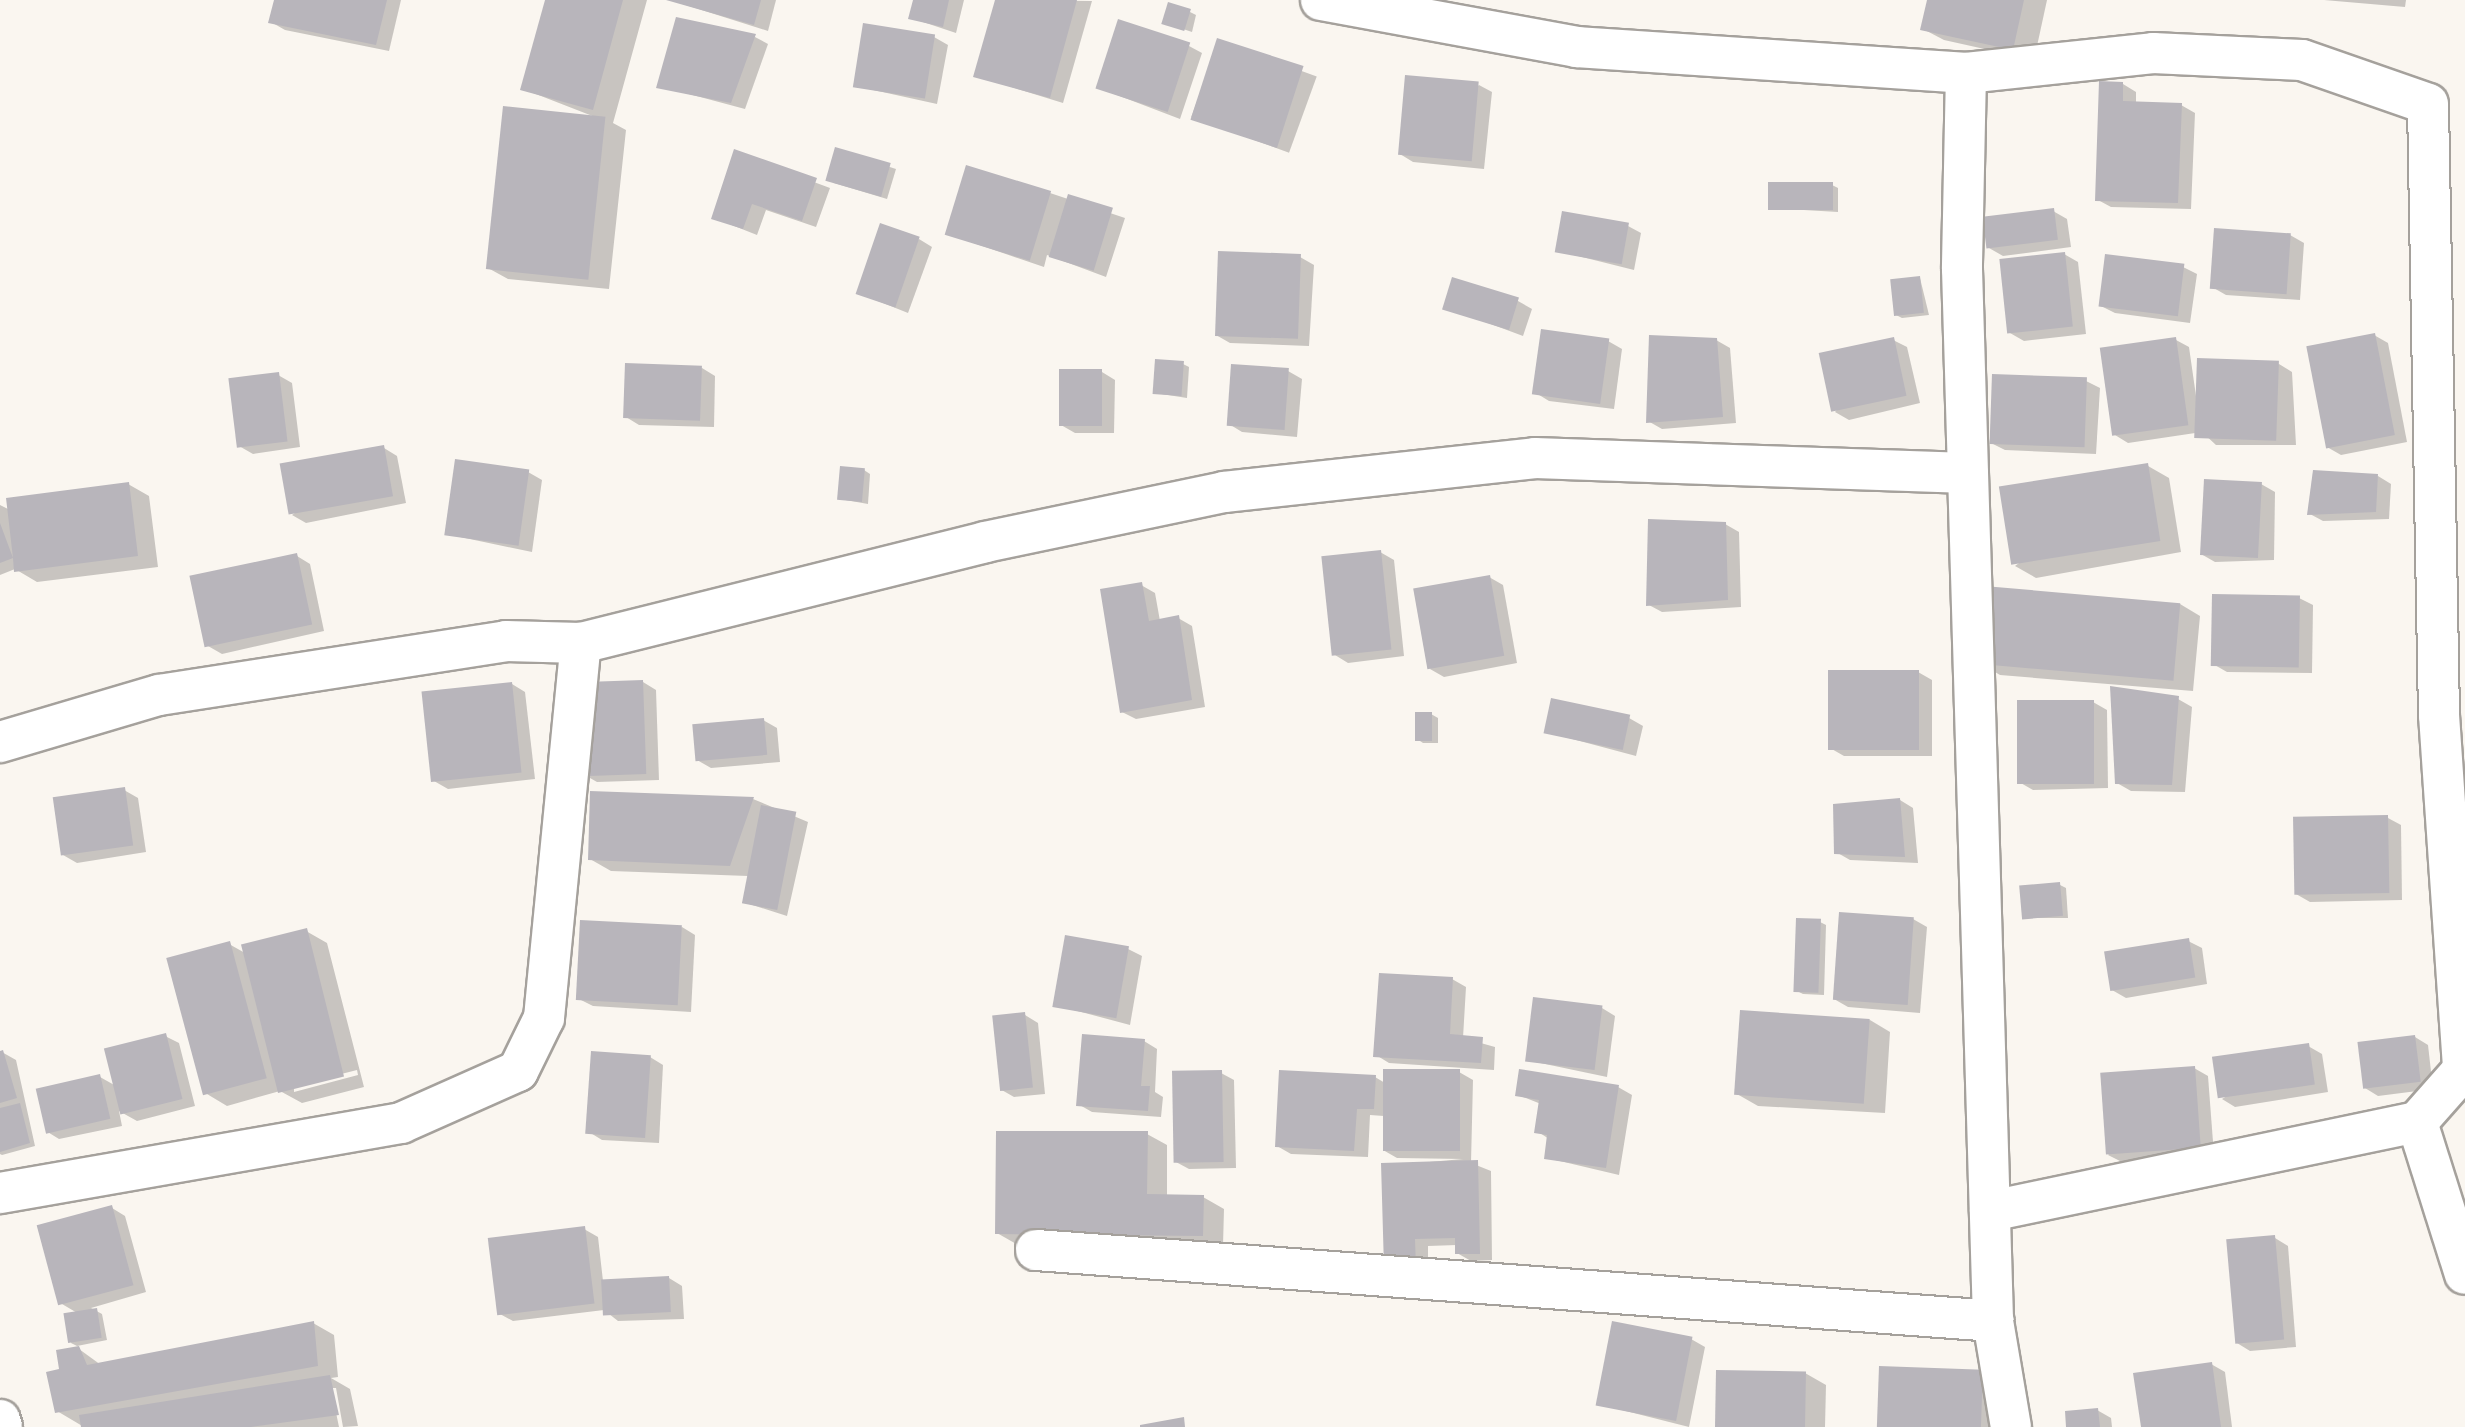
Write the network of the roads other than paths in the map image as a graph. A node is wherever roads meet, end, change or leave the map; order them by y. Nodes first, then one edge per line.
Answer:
1 (1320, 0) edge
2 (1966, 73) junction
3 (1968, 473) junction
4 (581, 644) junction
5 (0, 742) edge
6 (2417, 1122) junction
7 (0, 1193) edge
8 (1990, 1211) junction
9 (1036, 1250) dead end
10 (2465, 1274) edge
11 (1993, 1322) junction
12 (2011, 1427) edge

1 - 2 street
2 - 3 street
2 - 6 street
3 - 4 street
3 - 8 street
4 - 5 street
4 - 7 street
6 - 8 street
6 - 10 street
8 - 11 street
9 - 11 street
11 - 12 street

